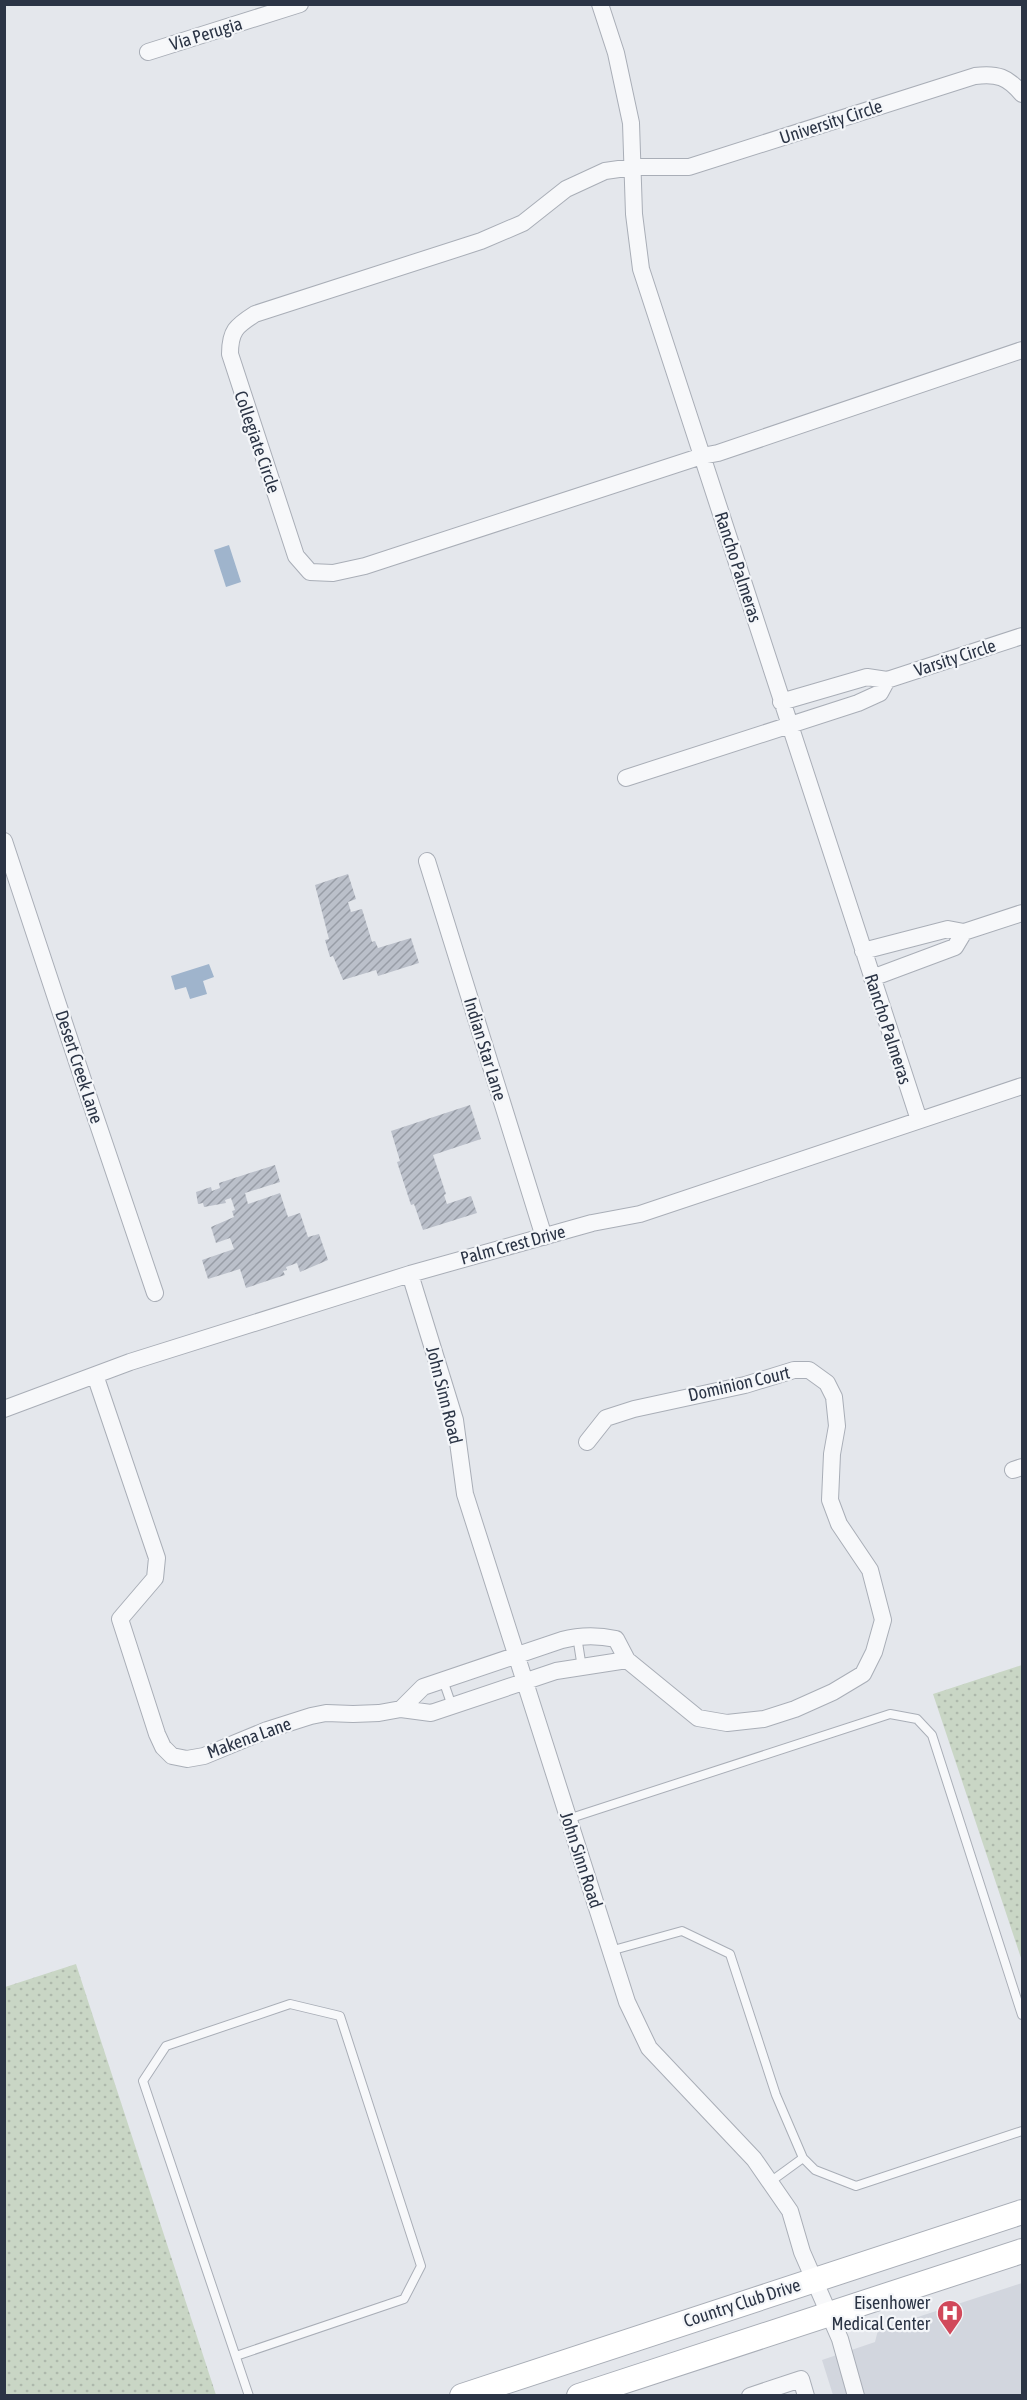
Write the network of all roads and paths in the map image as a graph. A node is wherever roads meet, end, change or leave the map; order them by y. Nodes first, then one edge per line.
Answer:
1 (300, 4) edge
2 (600, 4) edge
3 (147, 52) dead end
4 (1023, 94) edge
5 (633, 167) junction
6 (1023, 350) edge
7 (702, 456) junction
8 (1023, 636) edge
9 (887, 680) junction
10 (843, 684) junction
11 (781, 702) junction
12 (849, 705) junction
13 (789, 725) junction
14 (626, 778) dead end
15 (4, 841) edge
16 (427, 861) dead end
17 (1023, 913) edge
18 (964, 932) junction
19 (923, 936) junction
20 (863, 951) junction
21 (930, 956) junction
22 (872, 978) junction
23 (1023, 1086) edge
24 (919, 1120) junction
25 (544, 1237) junction
26 (410, 1274) junction
27 (155, 1293) dead end
28 (95, 1375) junction
29 (4, 1408) edge
30 (587, 1442) dead end
31 (578, 1636) junction
32 (516, 1656) junction
33 (627, 1660) junction
34 (582, 1668) junction
35 (443, 1680) junction
36 (524, 1683) junction
37 (452, 1706) junction
38 (401, 1708) junction
39 (567, 1819) junction
40 (610, 1951) junction
41 (1023, 2015) edge
42 (1023, 2131) edge
43 (803, 2158) junction
44 (770, 2182) junction
45 (1023, 2212) edge
46 (1023, 2251) edge
47 (814, 2279) junction
48 (829, 2313) junction
49 (236, 2356) junction
50 (249, 2396) edge
51 (462, 2396) edge
52 (579, 2396) edge
53 (750, 2396) edge
54 (806, 2396) edge
55 (856, 2396) edge

1 - 3 street, Via Perugia
2 - 5 street, Rancho Palmeras
4 - 5 street, University Circle
5 - 7 street, Rancho Palmeras
5 - 7 street, Collegiate Circle
6 - 7 street
7 - 11 street, Rancho Palmeras
8 - 9 street, Varsity Circle
9 - 10 street, Varsity Circle
9 - 12 street, Varsity Circle
10 - 11 street, Varsity Circle
10 - 12 street
11 - 13 street, Rancho Palmeras
12 - 13 street, Varsity Circle
13 - 14 street, Varsity Circle
13 - 20 street, Rancho Palmeras
15 - 27 street, Desert Creek Lane
16 - 25 street, Indian Star Lane
17 - 18 street
18 - 19 street
18 - 21 street
19 - 20 street
19 - 21 street
20 - 22 street, Rancho Palmeras
21 - 22 street
22 - 24 street, Rancho Palmeras
23 - 24 street, Palm Crest Drive
24 - 25 street, Palm Crest Drive
25 - 26 street, Palm Crest Drive
26 - 28 street, Palm Crest Drive
26 - 32 street, John Sinn Road
28 - 29 street, Palm Crest Drive
28 - 38 street, Makena Lane
30 - 33 street, Dominion Court
31 - 32 street, Dominion Court
31 - 33 street, Dominion Court
31 - 34 lane
32 - 35 street
32 - 36 street, John Sinn Road
33 - 34 street
34 - 36 street
35 - 37 lane
35 - 38 street
36 - 37 street, Makena Lane
36 - 39 street, John Sinn Road
37 - 38 street, Makena Lane
39 - 40 street, John Sinn Road
39 - 41 lane
40 - 43 lane
40 - 44 street, John Sinn Road
42 - 43 lane
43 - 44 lane
44 - 47 street, John Sinn Road
45 - 47 main road, Country Club Drive
46 - 48 main road, Country Club Drive
47 - 48 street, John Sinn Road
47 - 51 main road, Country Club Drive
48 - 52 main road, Country Club Drive
48 - 55 street, John Sinn Road
49 - 49 lane
49 - 50 lane
53 - 54 street

